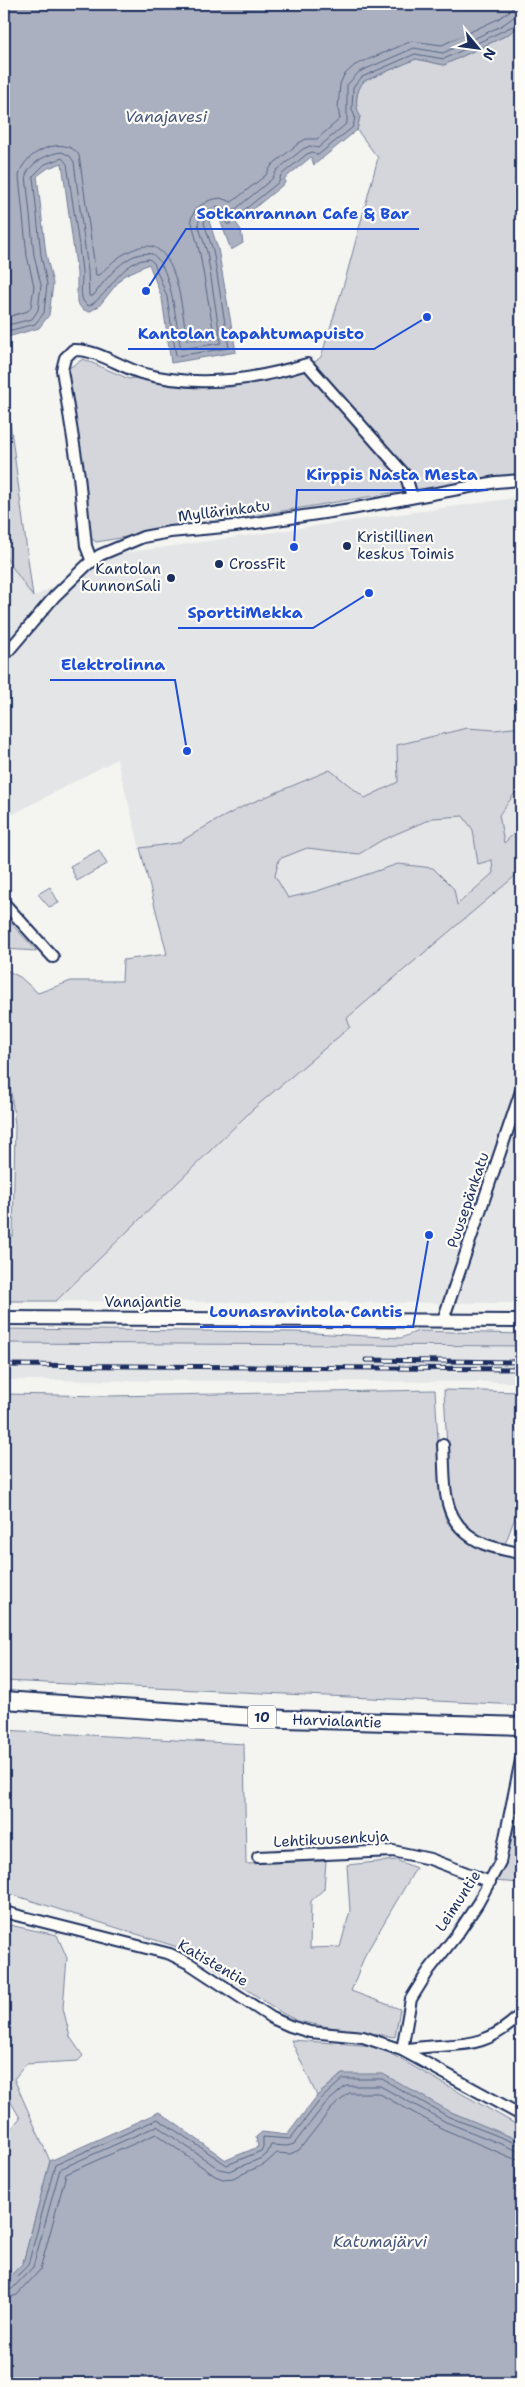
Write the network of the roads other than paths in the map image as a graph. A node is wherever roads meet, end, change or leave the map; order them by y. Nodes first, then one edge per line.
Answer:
1 (521, 480) edge
2 (412, 497) junction
3 (92, 562) junction
4 (4, 656) edge
5 (4, 903) edge
6 (53, 957) dead end
7 (521, 1091) edge
8 (4, 1318) edge
9 (443, 1320) junction
10 (521, 1321) edge
11 (444, 1445) dead end
12 (521, 1554) edge
13 (4, 1700) edge
14 (521, 1726) edge
15 (521, 1760) edge
16 (258, 1857) dead end
17 (490, 1882) junction
18 (4, 1912) edge
19 (521, 2014) edge
20 (402, 2050) junction
21 (521, 2115) edge

1 - 2 street, Myllärinkatu
2 - 3 street, Myllärinkatu
2 - 3 street
3 - 4 street, Myllärinkatu
5 - 6 street
7 - 9 street, Puusepänkatu
8 - 9 street, Vanajantie
9 - 10 street, Vanajantie
11 - 12 street
13 - 14 highway, Harvialantie / 10
15 - 17 street, Leimuntie
16 - 17 street, Lehtikuusenkuja
17 - 20 street, Leimuntie
18 - 20 street, Katistentie
19 - 20 street, Katistentie
20 - 21 street, Katistentie

